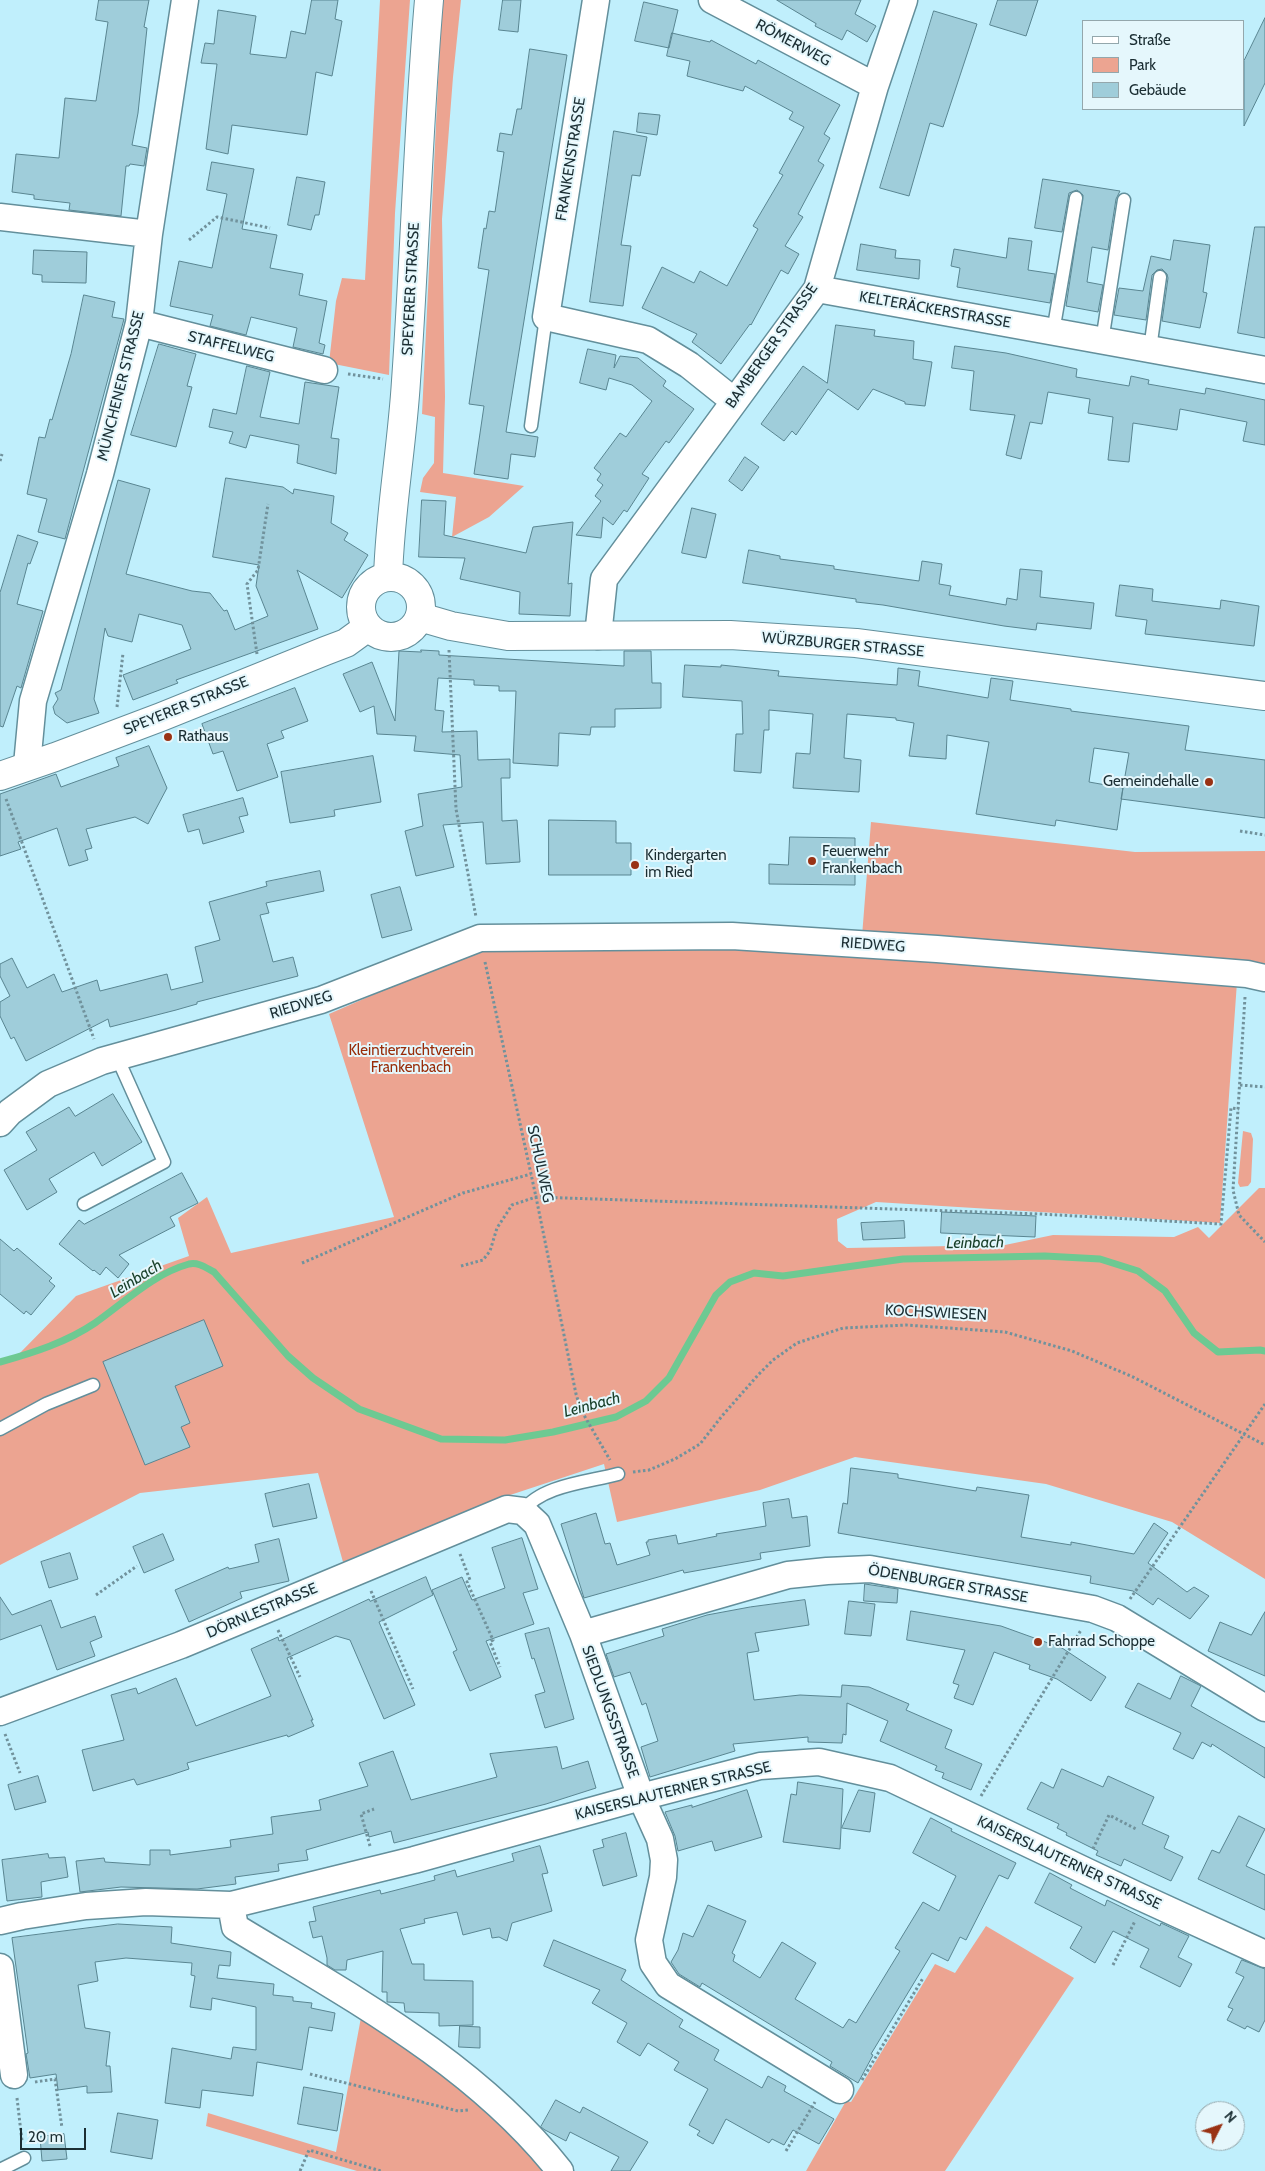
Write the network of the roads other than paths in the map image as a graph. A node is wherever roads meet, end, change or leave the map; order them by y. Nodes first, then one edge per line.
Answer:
1 (186, 0) edge
2 (428, 0) edge
3 (596, 0) edge
4 (712, 0) edge
5 (904, 0) edge
6 (875, 86) junction
7 (1076, 198) dead end
8 (1124, 200) dead end
9 (0, 217) edge
10 (149, 234) junction
11 (1160, 277) dead end
12 (817, 289) junction
13 (546, 317) junction
14 (139, 323) junction
15 (1053, 332) junction
16 (1102, 341) junction
17 (1150, 349) junction
18 (324, 370) road end
19 (1265, 370) edge
20 (734, 401) junction
21 (531, 426) dead end
22 (388, 577) junction
23 (420, 617) junction
24 (368, 627) junction
25 (598, 636) junction
26 (1265, 696) edge
27 (27, 765) junction
28 (2, 783) edge
29 (1256, 976) edge
30 (110, 1059) junction
31 (0, 1123) edge
32 (84, 1204) dead end
33 (93, 1385) dead end
34 (0, 1429) edge
35 (618, 1474) road end
36 (523, 1511) junction
37 (583, 1634) junction
38 (1265, 1708) edge
39 (2, 1720) edge
40 (641, 1797) junction
41 (231, 1904) junction
42 (0, 1921) edge
43 (1265, 1954) edge
44 (0, 1967) edge
45 (14, 2080) road end
46 (834, 2086) road end
47 (24, 2158) road end
48 (0, 2170) edge
49 (560, 2171) edge

1 - 10 street, MÜNCHENER STRASSE
2 - 22 main road, SPEYERER STRASSE
3 - 13 street, FRANKENSTRASSE
4 - 6 street, RÖMERWEG
5 - 6 street, BAMBERGER STRASSE
6 - 12 street, BAMBERGER STRASSE
7 - 15 lane
8 - 16 lane
9 - 10 street
10 - 14 street, MÜNCHENER STRASSE
11 - 17 lane
12 - 15 street, KELTERÄCKERSTRASSE
12 - 20 street, BAMBERGER STRASSE
13 - 20 street
13 - 21 lane, FRANKENSTRASSE
14 - 18 street, STAFFELWEG
14 - 27 street, MÜNCHENER STRASSE
15 - 16 street, KELTERÄCKERSTRASSE
16 - 17 street, KELTERÄCKERSTRASSE
17 - 19 street, KELTERÄCKERSTRASSE
20 - 25 street, BAMBERGER STRASSE
22 - 23 main road
22 - 24 main road
23 - 24 main road
23 - 25 main road, WÜRZBURGER STRASSE
24 - 27 main road, SPEYERER STRASSE
25 - 26 main road, WÜRZBURGER STRASSE
27 - 28 main road, SPEYERER STRASSE
29 - 30 street, RIEDWEG
30 - 31 street, RIEDWEG
30 - 32 lane
33 - 34 lane
35 - 36 lane
36 - 37 street, SIEDLUNGSSTRASSE
36 - 39 street, DÖRNLESTRASSE
37 - 38 street, ÖDENBURGER STRASSE
37 - 40 street, SIEDLUNGSSTRASSE
40 - 41 street, KAISERSLAUTERNER STRASSE
40 - 43 street, KAISERSLAUTERNER STRASSE
40 - 46 street, SIEDLUNGSSTRASSE
41 - 42 street, KAISERSLAUTERNER STRASSE
41 - 49 street
44 - 45 street
47 - 48 lane

